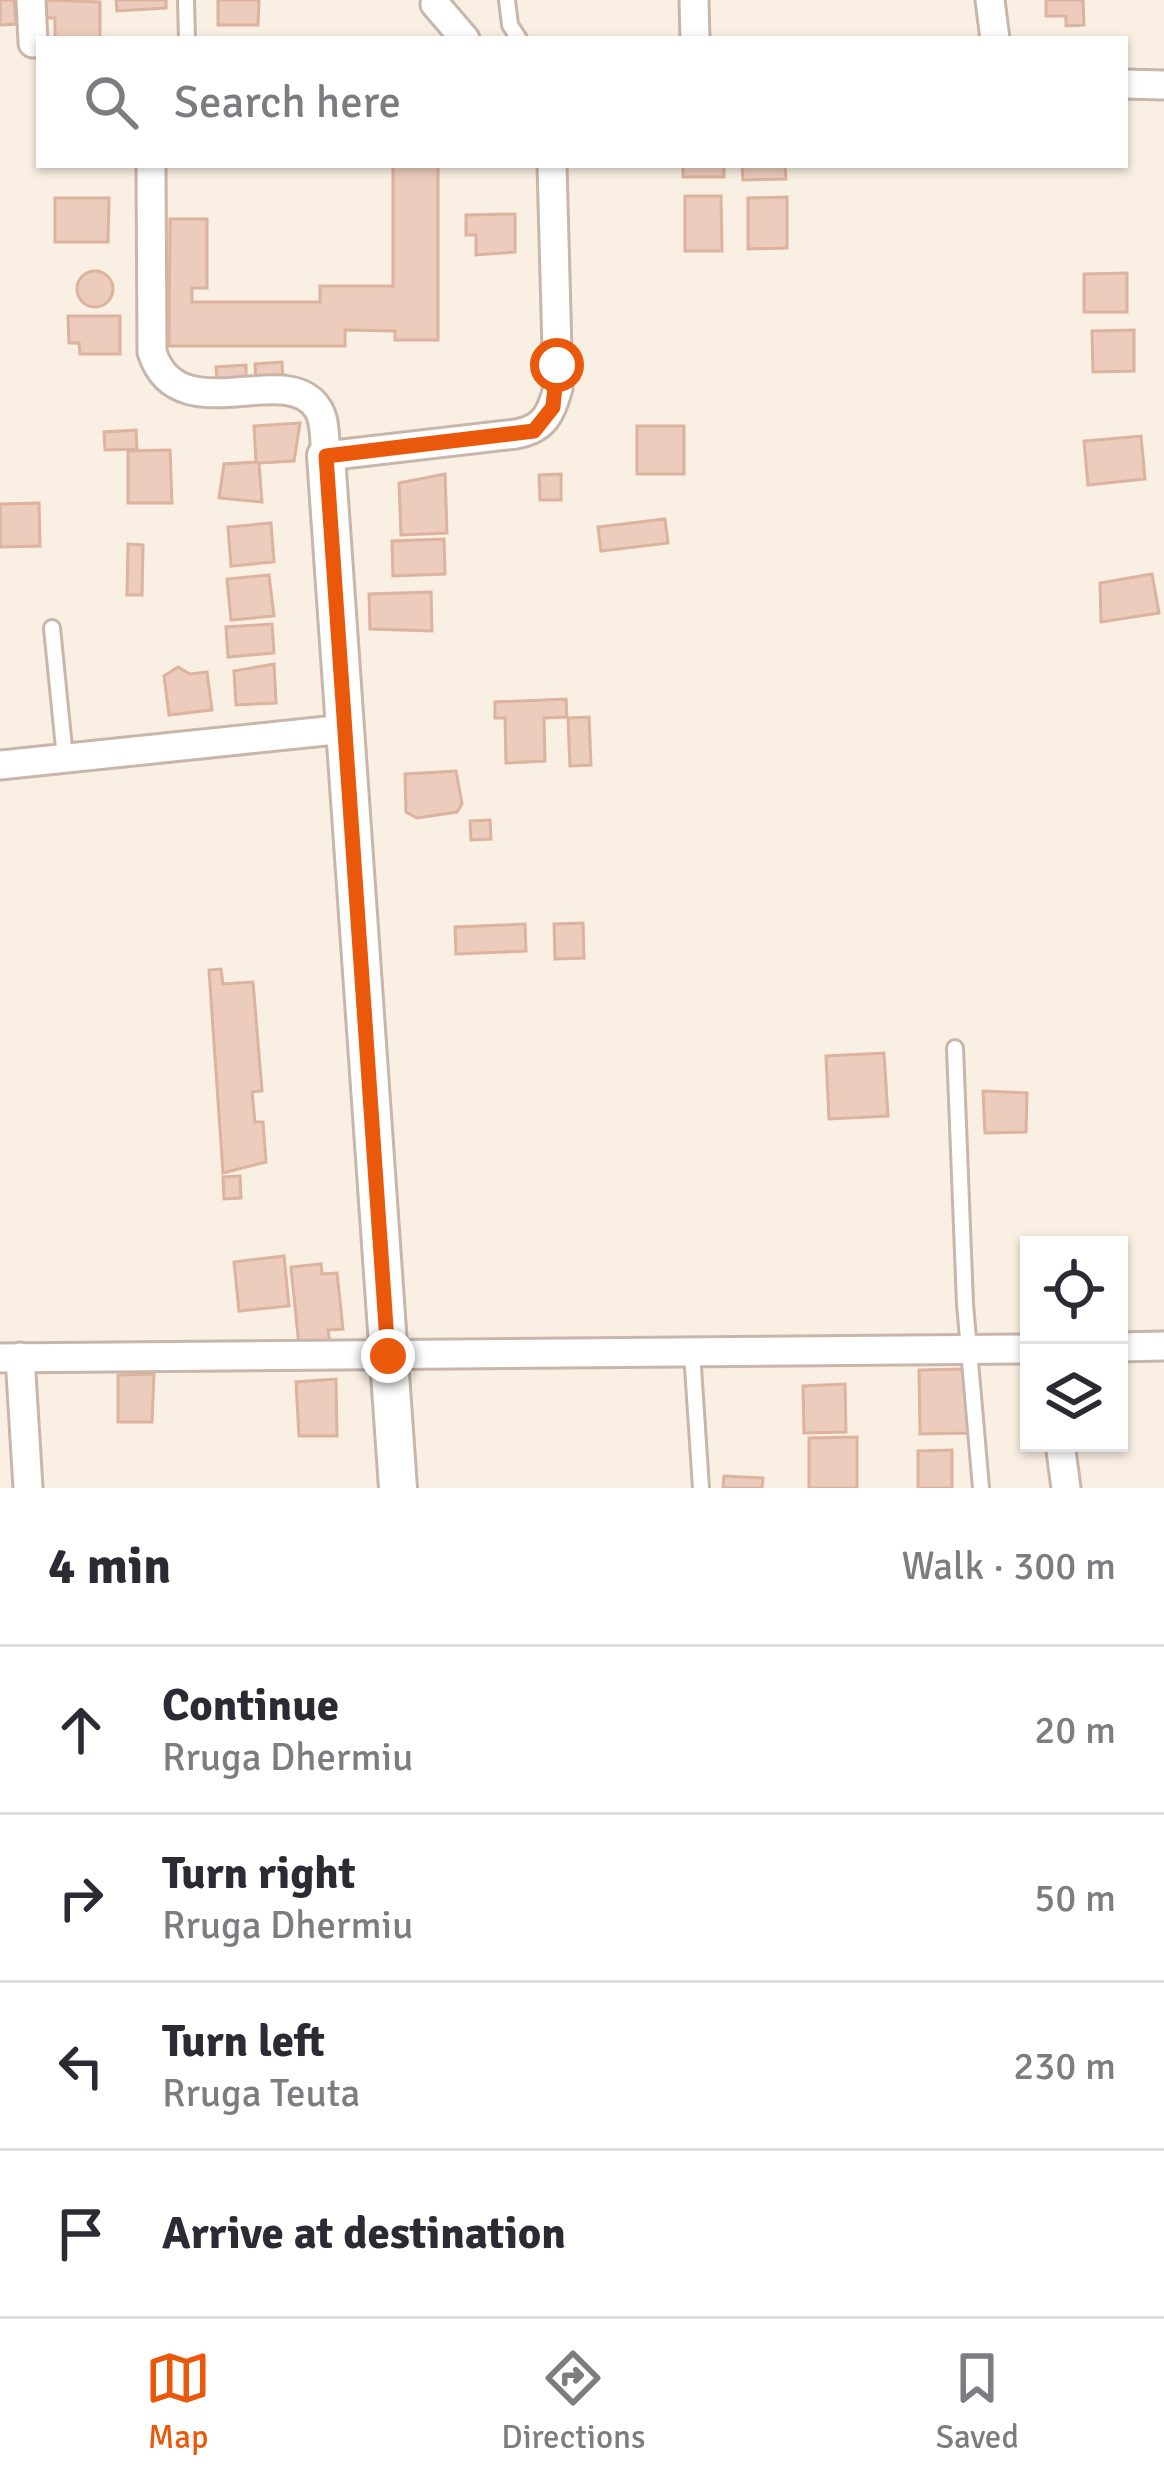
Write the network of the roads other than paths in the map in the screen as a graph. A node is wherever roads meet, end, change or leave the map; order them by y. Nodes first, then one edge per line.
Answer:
1 (32, 0) edge
2 (186, 0) edge
3 (507, 0) edge
4 (694, 0) edge
5 (991, 0) edge
6 (434, 4) dead end
7 (187, 36) edge
8 (462, 36) edge
9 (517, 36) edge
10 (695, 36) edge
11 (995, 36) edge
12 (33, 43) dead end
13 (1128, 84) edge
14 (1164, 85) edge
15 (151, 168) edge
16 (552, 168) edge
17 (326, 456) junction
18 (52, 628) dead end
19 (345, 729) junction
20 (65, 758) junction
21 (0, 765) edge
22 (956, 1048) dead end
23 (1164, 1346) edge
24 (1128, 1347) edge
25 (968, 1349) junction
26 (1020, 1349) edge
27 (692, 1352) junction
28 (388, 1356) junction
29 (10, 1358) edge
30 (1061, 1452) edge
31 (28, 1488) edge
32 (398, 1488) edge
33 (701, 1488) edge
34 (981, 1488) edge
35 (1066, 1488) edge

1 - 12 street
2 - 7 lane
3 - 9 lane
4 - 10 street
5 - 11 street
6 - 8 street
13 - 14 street
15 - 17 street
16 - 17 street
17 - 19 street
18 - 20 lane
19 - 20 street
19 - 28 street
20 - 21 street
22 - 25 lane
23 - 24 street
25 - 26 street
25 - 27 street
25 - 34 lane
27 - 28 street
27 - 33 lane
28 - 29 street
28 - 32 street
29 - 31 street
30 - 35 street

